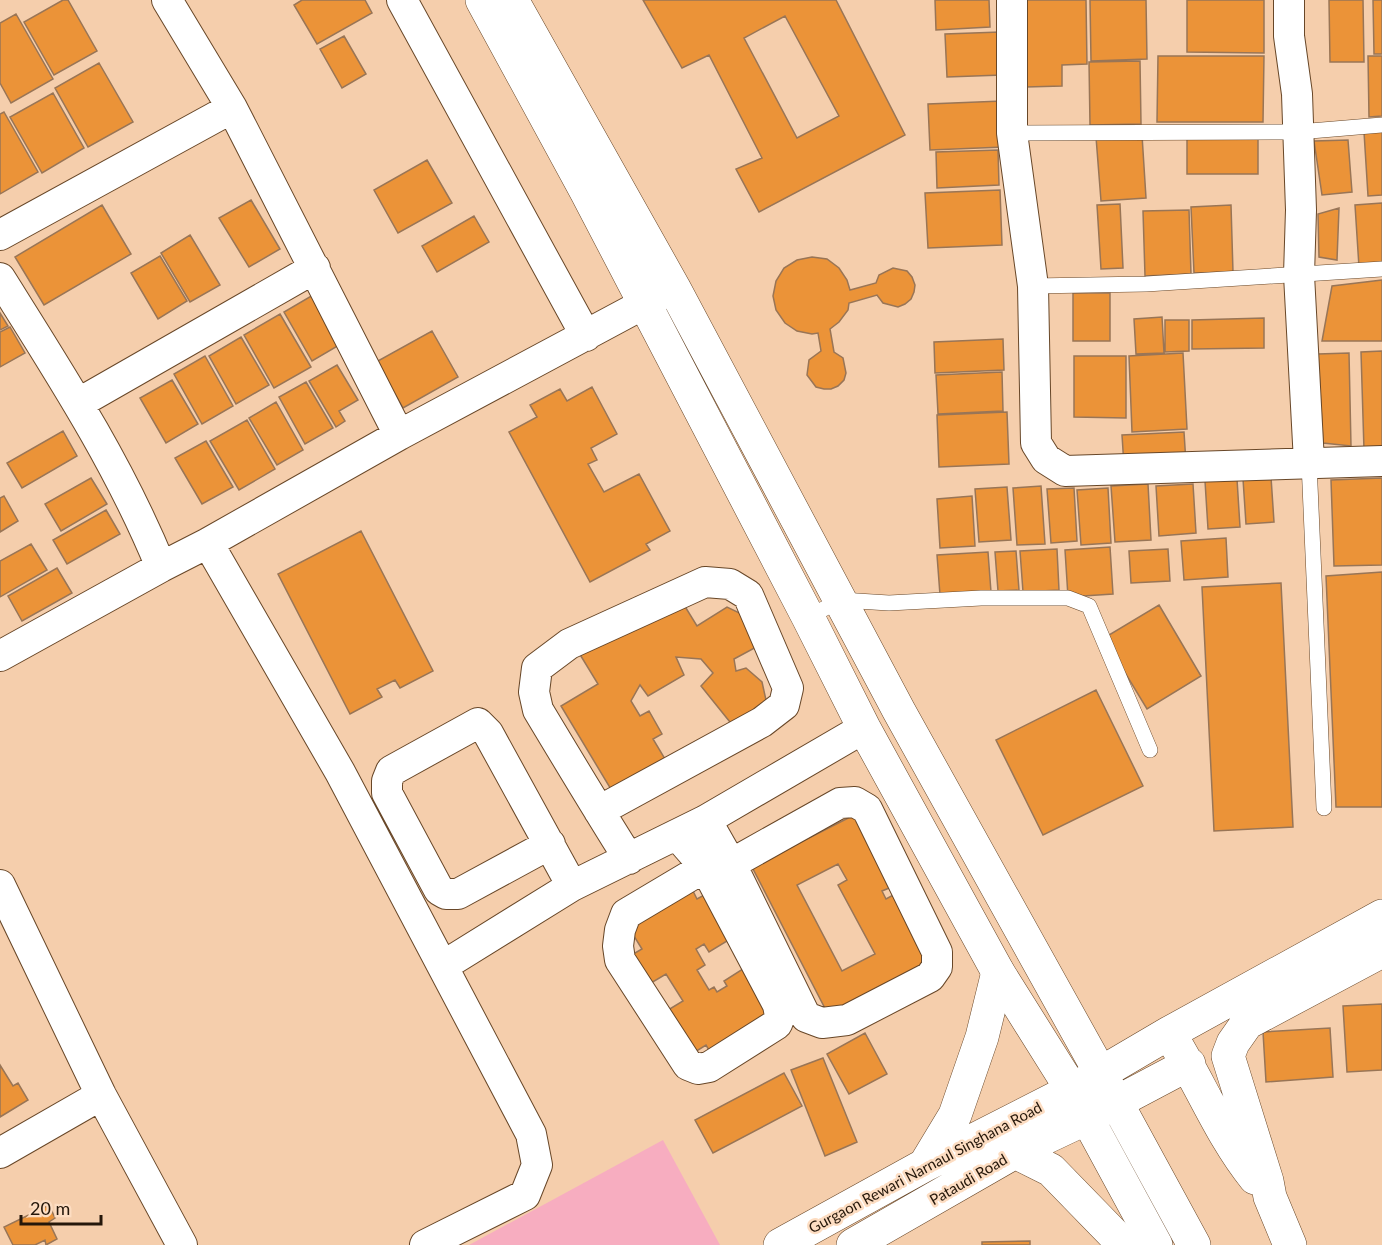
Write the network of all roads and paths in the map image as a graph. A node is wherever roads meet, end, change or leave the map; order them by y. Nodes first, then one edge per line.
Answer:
1 (167, 0) edge
2 (402, 0) edge
3 (482, 0) edge
4 (512, 0) edge
5 (1012, 0) edge
6 (1289, 0) edge
7 (232, 108) junction
8 (1382, 125) edge
9 (1298, 132) junction
10 (1012, 133) junction
11 (0, 235) edge
12 (315, 268) junction
13 (1382, 269) edge
14 (1299, 275) junction
15 (0, 278) edge
16 (1033, 286) junction
17 (674, 288) junction
18 (645, 304) junction
19 (586, 336) junction
20 (79, 403) junction
21 (399, 435) junction
22 (1382, 461) edge
23 (1310, 462) junction
24 (208, 543) junction
25 (161, 567) junction
26 (841, 600) junction
27 (808, 617) junction
28 (0, 656) edge
29 (864, 728) junction
30 (1150, 750) dead end
31 (1324, 808) dead end
32 (599, 811) junction
33 (706, 820) junction
34 (677, 834) junction
35 (550, 844) junction
36 (629, 859) junction
37 (718, 866) junction
38 (0, 885) edge
39 (572, 886) junction
40 (1382, 916) edge
41 (1382, 951) edge
42 (443, 966) junction
43 (998, 972) junction
44 (1169, 1033) junction
45 (1189, 1064) junction
46 (1101, 1074) junction
47 (101, 1095) junction
48 (1116, 1103) junction
49 (1079, 1104) junction
50 (1015, 1152) junction
51 (0, 1153) edge
52 (925, 1165) junction
53 (1270, 1197) junction
54 (182, 1245) edge
55 (425, 1245) edge
56 (780, 1245) edge
57 (853, 1245) edge
58 (1124, 1245) edge
59 (1156, 1245) edge
60 (1194, 1245) edge
61 (1290, 1245) edge

1 - 7 street
2 - 19 street
3 - 18 main road
4 - 17 main road
5 - 10 street
6 - 9 street
7 - 11 street
7 - 12 street
8 - 9 lane
9 - 10 lane
9 - 14 street
10 - 16 street
12 - 20 street
12 - 21 street
13 - 14 lane
14 - 16 lane
14 - 23 street
15 - 20 street
16 - 23 street
17 - 18 street
17 - 26 main road
18 - 19 street
18 - 27 main road
19 - 21 street
20 - 25 street
21 - 24 street
22 - 23 street
23 - 31 lane
24 - 25 street
24 - 42 street
25 - 28 street
26 - 27 lane
26 - 30 lane
26 - 46 main road
27 - 29 main road
29 - 33 street
29 - 43 main road
32 - 32 street
32 - 36 street
33 - 34 street
33 - 37 street
34 - 36 street
34 - 37 street
35 - 35 street
35 - 39 street
36 - 39 street
37 - 37 street
37 - 37 street
38 - 47 street
39 - 42 street
40 - 44 main road
41 - 53 main road
42 - 55 street
43 - 49 main road
43 - 52 main road
44 - 45 main road
44 - 46 main road
45 - 48 main road, Gurgaon Rewari Narnaul Singhana Road
45 - 53 main road
46 - 48 main road
46 - 49 main road
47 - 51 street
47 - 54 street
48 - 49 main road, Gurgaon Rewari Narnaul Singhana Road
48 - 60 main road
49 - 50 main road, Pataudi Road
49 - 52 main road, Gurgaon Rewari Narnaul Singhana Road
49 - 59 main road
50 - 57 main road, Pataudi Road
50 - 58 main road
52 - 56 main road, Gurgaon Rewari Narnaul Singhana Road
53 - 61 main road

